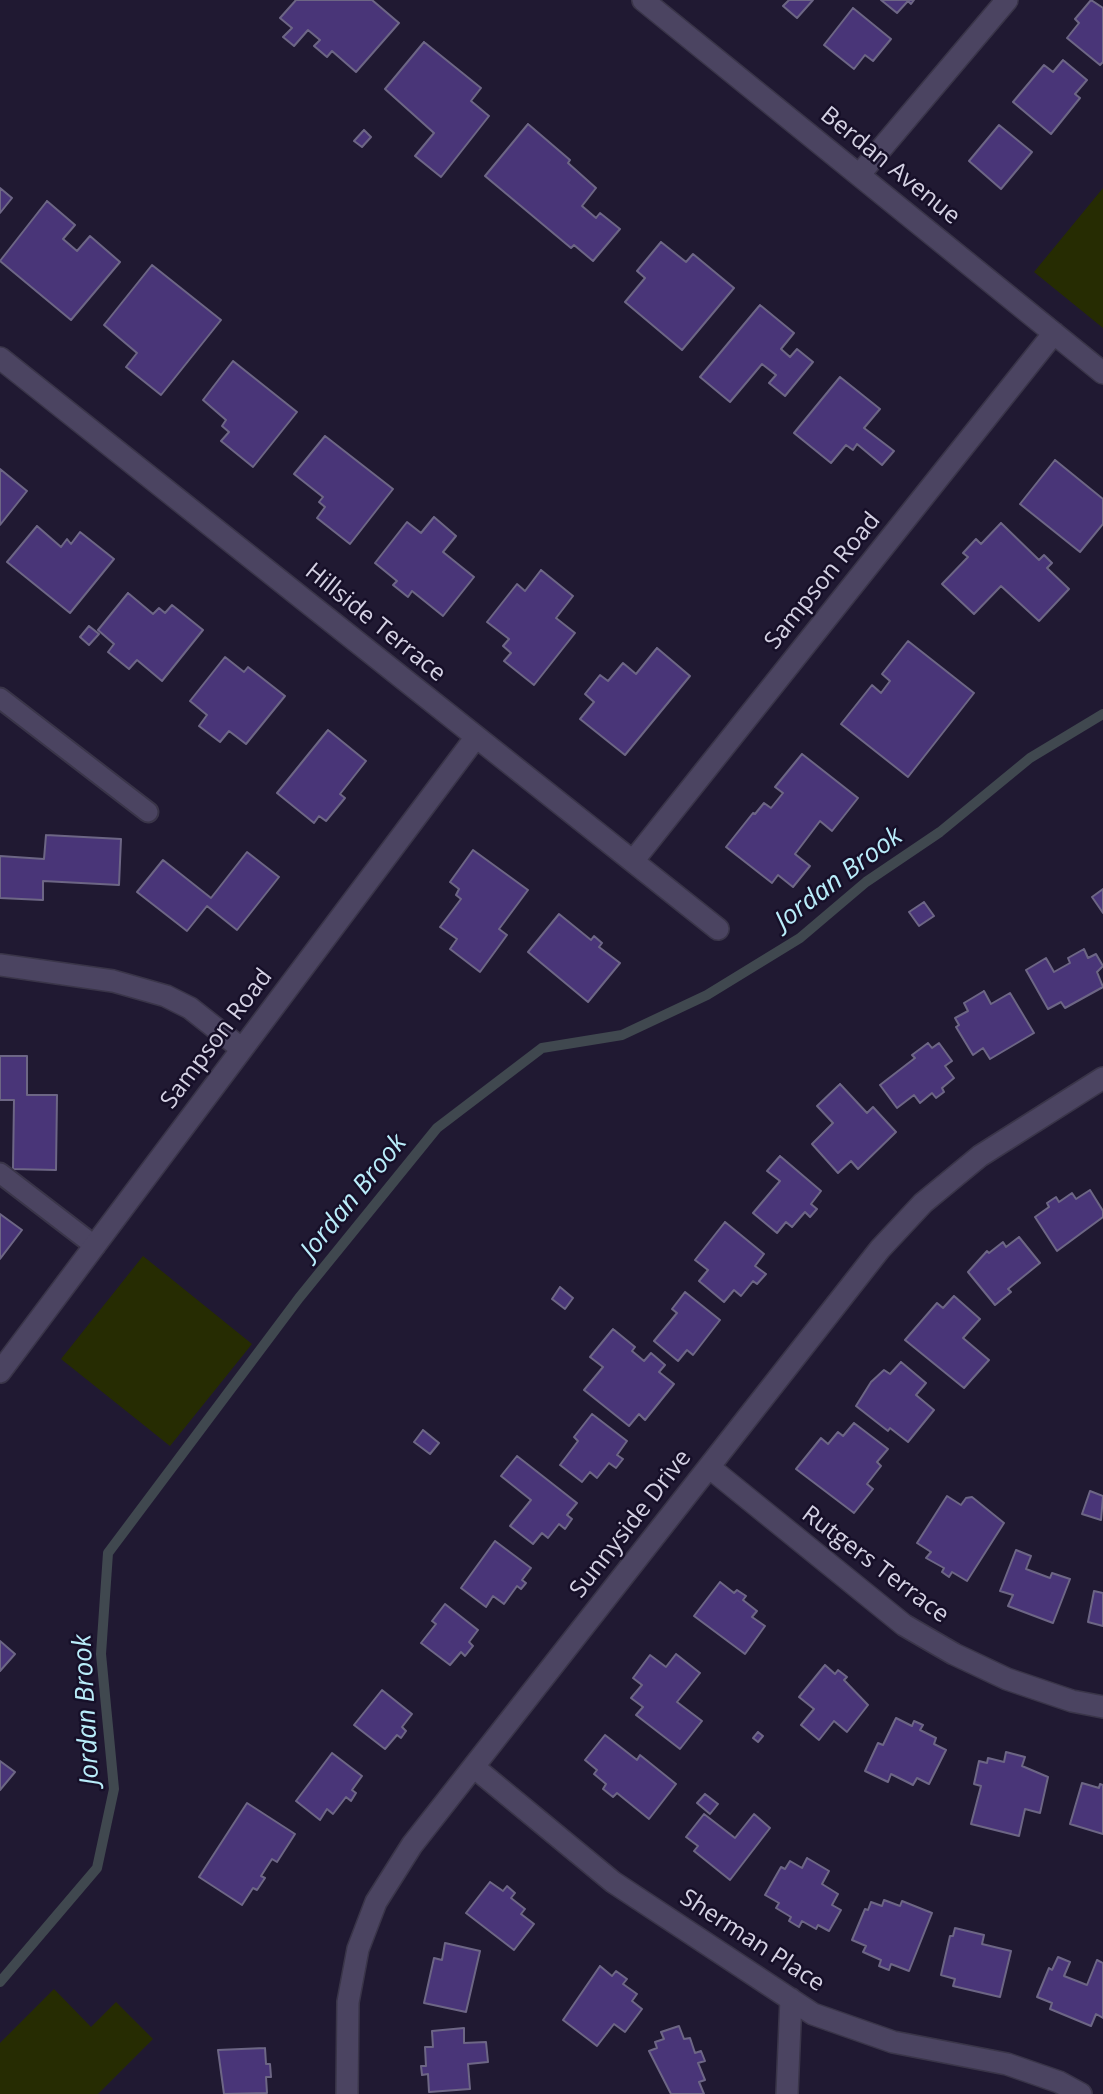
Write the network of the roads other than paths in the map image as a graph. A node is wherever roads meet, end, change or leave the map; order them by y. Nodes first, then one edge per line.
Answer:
1 (643, 0) edge
2 (1007, 0) edge
3 (859, 175) junction
4 (1054, 333) junction
5 (0, 358) edge
6 (1103, 373) edge
7 (0, 698) edge
8 (477, 737) junction
9 (148, 812) dead end
10 (633, 861) junction
11 (718, 929) dead end
12 (0, 965) edge
13 (242, 1049) junction
14 (1103, 1078) edge
15 (0, 1173) edge
16 (95, 1246) junction
17 (0, 1372) edge
18 (709, 1467) junction
19 (1103, 1707) edge
20 (475, 1768) junction
21 (791, 1999) junction
22 (347, 2094) edge
23 (788, 2094) edge
24 (1081, 2094) edge

1 - 3 street, Berdan Avenue
2 - 3 street
3 - 4 street, Berdan Avenue
4 - 6 street, Berdan Avenue
4 - 10 street, Sampson Road
5 - 8 street, Hillside Terrace
7 - 9 lane
8 - 10 street, Hillside Terrace
8 - 13 street, Sampson Road
10 - 11 street, Hillside Terrace
12 - 13 street
13 - 16 street, Sampson Road
14 - 18 street, Sunnyside Drive
15 - 16 lane
16 - 17 street, Sampson Road
18 - 19 street, Rutgers Terrace
18 - 20 street, Sunnyside Drive
20 - 21 street, Sherman Place
20 - 22 street, Sunnyside Drive
21 - 23 street
21 - 24 street, Sherman Place

